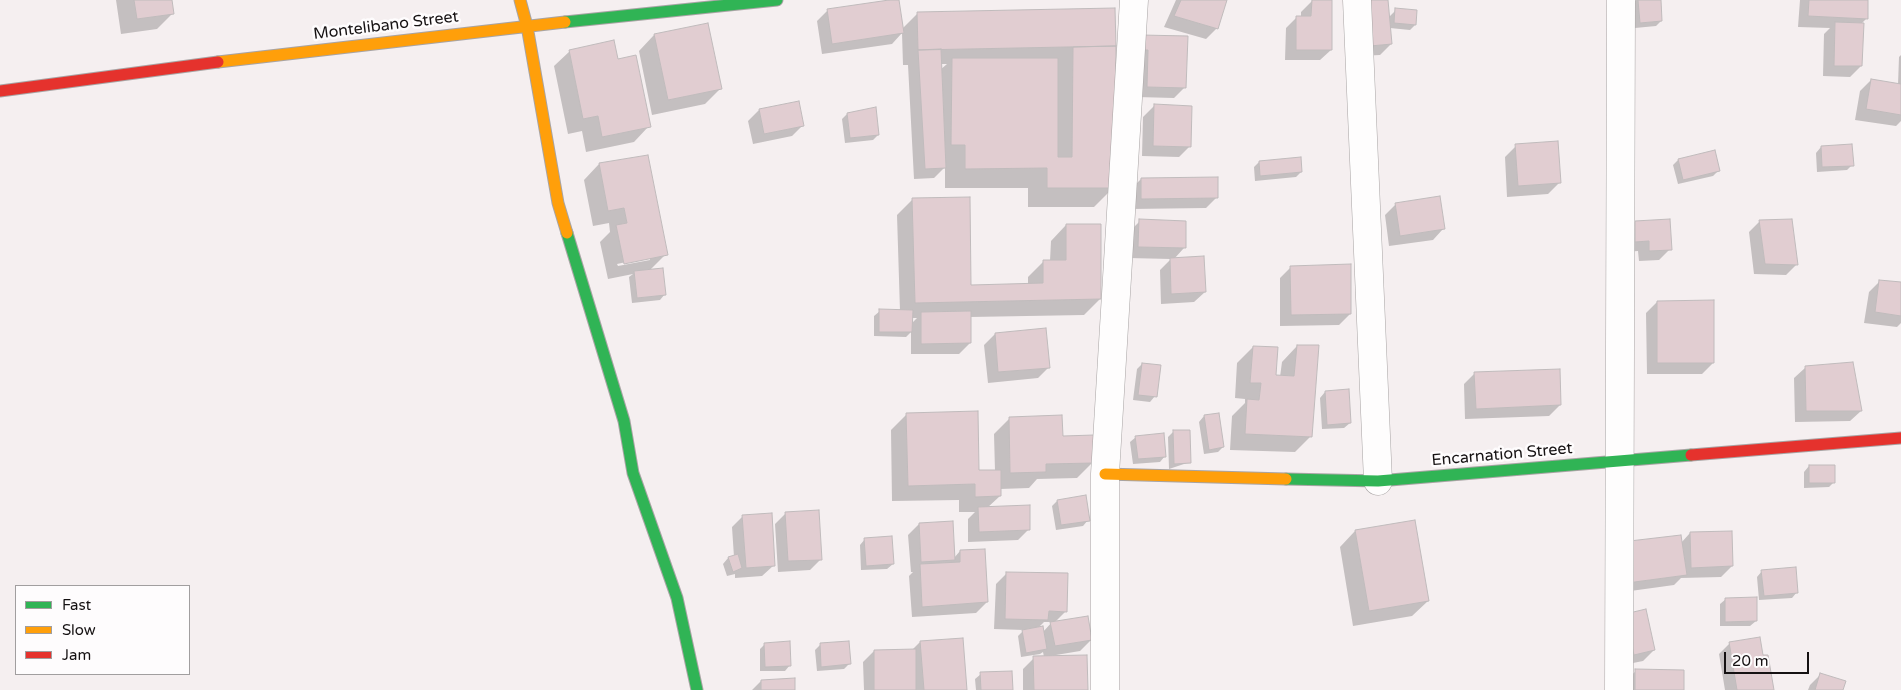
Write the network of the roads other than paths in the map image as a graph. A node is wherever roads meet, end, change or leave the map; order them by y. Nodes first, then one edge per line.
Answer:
1 (520, 0) edge
2 (777, 0) edge
3 (1134, 0) edge
4 (1357, 0) edge
5 (1621, 0) edge
6 (528, 26) junction
7 (0, 91) edge
8 (1901, 438) edge
9 (1621, 461) junction
10 (1105, 474) junction
11 (1378, 482) junction
12 (697, 690) edge
13 (1105, 690) edge
14 (1619, 690) edge

1 - 6 street
2 - 6 street, Montelibano Street
3 - 10 street
4 - 11 street
5 - 9 street
6 - 7 street, Montelibano Street
6 - 12 street
8 - 9 street, Encarnation Street
9 - 11 street, Encarnation Street
9 - 14 street
10 - 11 street, Encarnation Street
10 - 13 street

